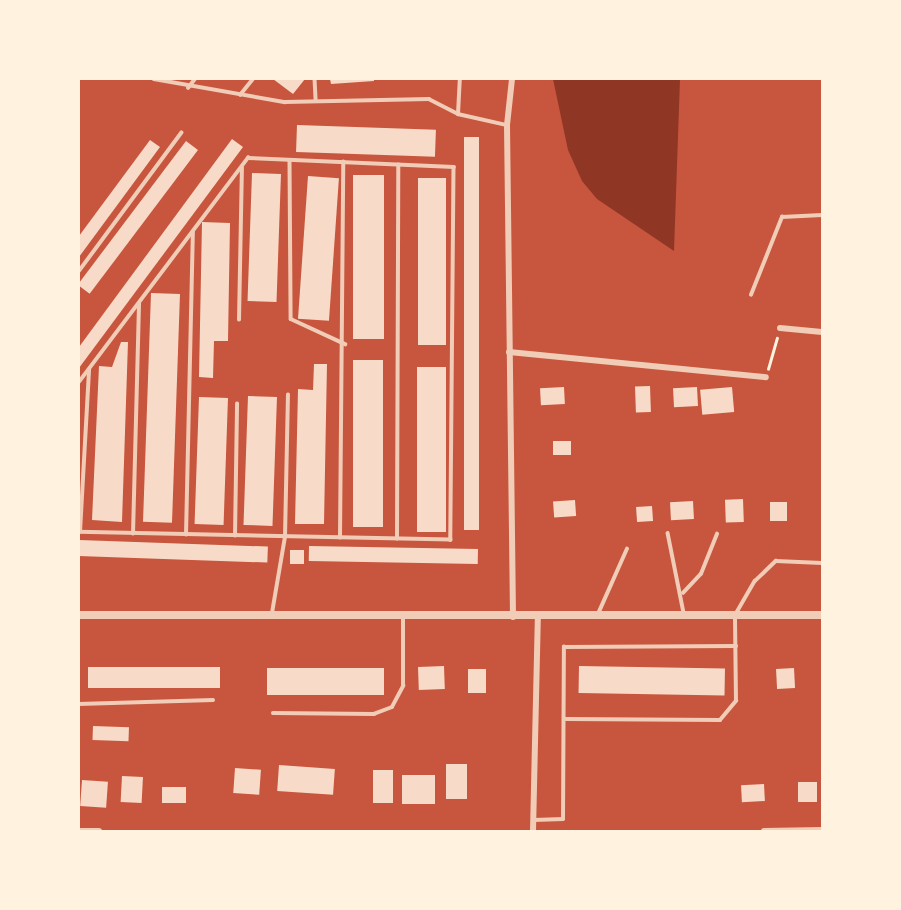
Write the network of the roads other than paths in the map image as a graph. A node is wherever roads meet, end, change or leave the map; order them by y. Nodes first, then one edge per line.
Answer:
1 (154, 79) edge
2 (195, 79) edge
3 (253, 79) edge
4 (315, 79) edge
5 (460, 79) edge
6 (512, 79) edge
7 (187, 89) junction
8 (240, 95) junction
9 (316, 101) junction
10 (458, 114) junction
11 (507, 125) junction
12 (181, 133) dead end
13 (290, 160) junction
14 (343, 162) junction
15 (398, 164) junction
16 (242, 165) junction
17 (822, 215) edge
18 (193, 230) junction
19 (79, 271) edge
20 (751, 295) dead end
21 (139, 302) junction
22 (239, 320) dead end
23 (780, 328) road end
24 (822, 332) edge
25 (345, 344) junction
26 (509, 352) junction
27 (89, 368) junction
28 (766, 377) road end
29 (79, 382) edge
30 (288, 395) dead end
31 (237, 404) dead end
32 (79, 532) edge
33 (668, 533) dead end
34 (133, 534) junction
35 (717, 534) dead end
36 (186, 535) junction
37 (235, 536) junction
38 (285, 537) junction
39 (340, 538) junction
40 (397, 539) junction
41 (627, 549) dead end
42 (822, 563) edge
43 (683, 593) junction
44 (735, 614) junction
45 (79, 615) edge
46 (272, 615) junction
47 (684, 615) junction
48 (822, 615) edge
49 (598, 616) junction
50 (403, 617) junction
51 (513, 617) junction
52 (538, 617) junction
53 (736, 646) junction
54 (213, 700) dead end
55 (79, 704) edge
56 (273, 713) dead end
57 (566, 719) junction
58 (533, 820) junction
59 (822, 830) edge
60 (79, 831) edge
61 (99, 831) edge
62 (533, 831) edge
63 (764, 831) edge

1 - 7 lane
2 - 7 lane
3 - 8 lane
4 - 9 lane
5 - 10 lane
6 - 11 street
7 - 8 lane
8 - 9 lane
9 - 10 lane
10 - 11 lane
11 - 26 street
12 - 19 lane
13 - 14 lane
13 - 16 lane
13 - 25 lane
14 - 15 lane
14 - 25 lane
15 - 40 lane
15 - 40 lane
16 - 18 lane
16 - 22 lane
17 - 20 lane
18 - 21 lane
18 - 36 lane
21 - 27 lane
21 - 34 lane
23 - 24 street
25 - 39 lane
26 - 28 street
26 - 51 street
27 - 29 lane
27 - 32 lane
30 - 38 lane
31 - 37 lane
32 - 34 lane
33 - 43 lane
34 - 36 lane
35 - 43 lane
36 - 37 lane
37 - 38 lane
38 - 39 lane
38 - 46 lane
39 - 40 lane
41 - 49 lane
42 - 44 lane
43 - 47 lane
44 - 47 street
44 - 48 street
44 - 53 lane
45 - 46 street
46 - 50 street
47 - 49 street
49 - 52 street
50 - 51 street
50 - 56 lane
51 - 52 street
52 - 58 street
53 - 57 lane
53 - 57 lane
54 - 55 lane
57 - 58 lane
58 - 62 street
59 - 63 street
60 - 61 street

